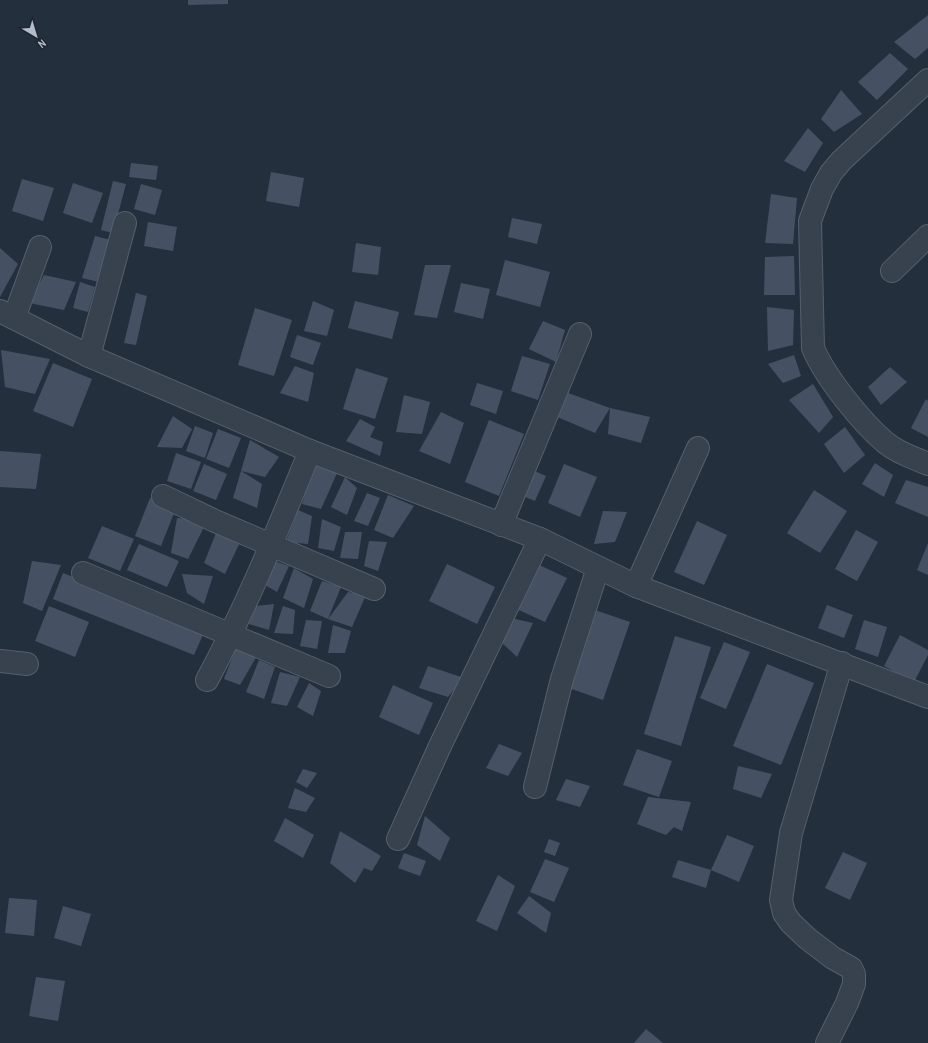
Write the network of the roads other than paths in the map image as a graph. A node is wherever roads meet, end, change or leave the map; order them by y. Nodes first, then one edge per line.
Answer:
1 (928, 80) edge
2 (125, 223) dead end
3 (928, 236) edge
4 (40, 247) dead end
5 (928, 253) edge
6 (7, 314) edge
7 (580, 334) dead end
8 (89, 356) junction
9 (698, 448) dead end
10 (310, 451) junction
11 (928, 464) edge
12 (163, 496) dead end
13 (501, 525) junction
14 (540, 538) junction
15 (272, 545) junction
16 (598, 568) junction
17 (83, 573) dead end
18 (636, 586) junction
19 (374, 589) dead end
20 (232, 634) junction
21 (0, 661) edge
22 (842, 663) junction
23 (27, 664) dead end
24 (329, 676) dead end
25 (207, 680) dead end
26 (928, 697) edge
27 (535, 787) dead end
28 (398, 839) dead end
29 (828, 1043) edge

1 - 11 street
2 - 8 street
3 - 5 street
4 - 6 street
6 - 8 street
7 - 13 street
8 - 10 street
9 - 18 street
10 - 13 street
10 - 15 street
12 - 15 street
13 - 14 street
14 - 16 street
14 - 28 street
15 - 19 street
15 - 20 street
16 - 18 street
16 - 27 street
17 - 20 street
18 - 22 street
20 - 24 street
20 - 25 street
21 - 23 street
22 - 26 street
22 - 29 street

